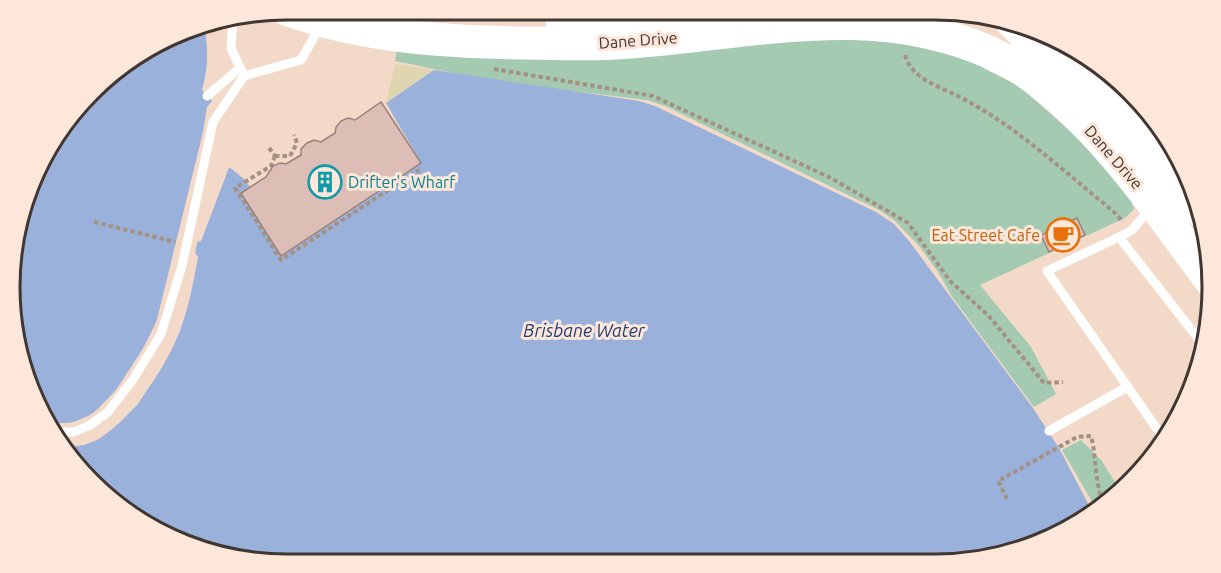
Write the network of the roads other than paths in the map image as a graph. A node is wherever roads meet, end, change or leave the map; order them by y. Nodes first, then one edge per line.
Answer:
1 (319, 20) edge
2 (340, 20) edge
3 (485, 20) edge
4 (604, 20) edge
5 (825, 20) edge
6 (825, 20) edge
7 (871, 20) edge
8 (871, 20) edge
9 (233, 25) edge
10 (1020, 34) edge
11 (1073, 58) edge
12 (242, 72) junction
13 (207, 96) dead end
14 (1184, 193) edge
15 (1146, 196) junction
16 (1119, 237) junction
17 (1201, 268) edge
18 (1196, 336) edge
19 (1127, 387) junction
20 (1049, 431) dead end
21 (62, 432) edge
22 (1159, 432) edge

1 - 12 lane
2 - 6 highway, Dane Drive
3 - 4 highway, Dane Drive
5 - 8 highway, Dane Drive
7 - 15 highway, Dane Drive
9 - 12 lane
10 - 15 street
11 - 14 highway, Dane Drive
12 - 13 lane
12 - 21 lane
15 - 16 lane
15 - 17 highway, Dane Drive
16 - 18 lane
16 - 19 lane
19 - 20 lane
19 - 22 lane

